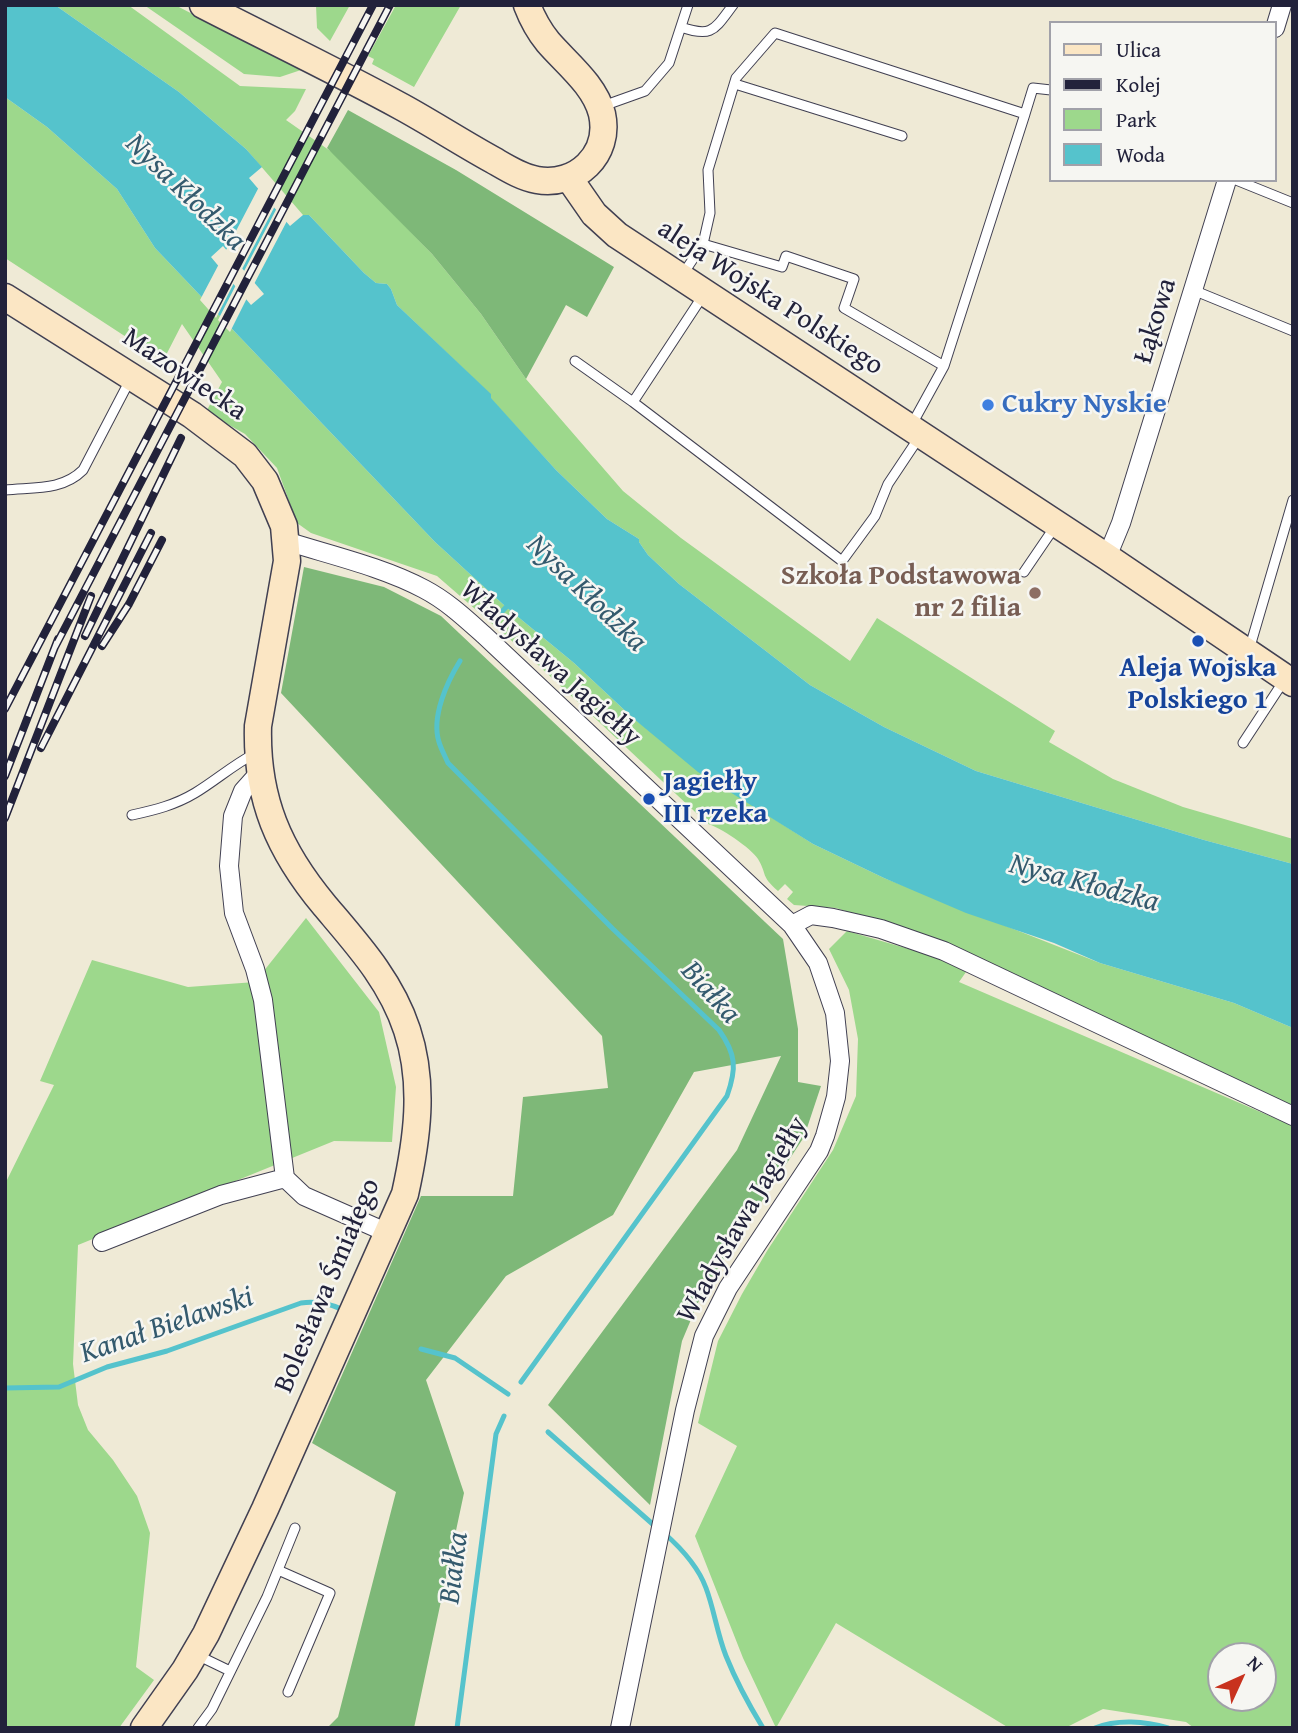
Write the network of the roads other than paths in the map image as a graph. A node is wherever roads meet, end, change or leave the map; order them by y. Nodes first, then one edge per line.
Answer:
1 (203, 5) edge
2 (527, 5) edge
3 (688, 5) edge
4 (733, 5) edge
5 (681, 27) junction
6 (735, 84) junction
7 (1050, 90) edge
8 (599, 107) junction
9 (1025, 114) junction
10 (902, 136) dead end
11 (569, 178) junction
12 (1226, 182) edge
13 (1241, 182) edge
14 (1293, 203) edge
15 (703, 244) junction
16 (681, 277) junction
17 (1193, 290) junction
18 (705, 293) junction
19 (5, 297) edge
20 (1293, 331) edge
21 (575, 361) dead end
22 (944, 366) junction
23 (131, 376) junction
24 (633, 402) junction
25 (916, 431) junction
26 (5, 490) edge
27 (1293, 500) edge
28 (1057, 523) junction
29 (286, 541) junction
30 (1107, 556) junction
31 (1024, 572) dead end
32 (1248, 653) junction
33 (1289, 680) edge
34 (1243, 743) dead end
35 (259, 762) junction
36 (132, 815) dead end
37 (792, 925) junction
38 (1293, 1116) edge
39 (285, 1178) junction
40 (388, 1233) junction
41 (102, 1242) dead end
42 (295, 1528) dead end
43 (278, 1570) junction
44 (195, 1654) junction
45 (230, 1671) junction
46 (288, 1692) dead end
47 (144, 1728) edge
48 (198, 1728) edge
49 (620, 1728) edge

1 - 11 street
2 - 8 street
3 - 5 lane
4 - 5 lane
5 - 8 lane
6 - 9 lane
6 - 10 lane
6 - 15 lane
7 - 9 lane
8 - 11 street
9 - 22 lane
11 - 16 street, aleja Wojska Polskiego
12 - 17 street, Łąkowa
13 - 14 lane
15 - 16 lane
15 - 22 lane
16 - 18 street, aleja Wojska Polskiego
17 - 20 lane
17 - 30 street, Łąkowa
18 - 24 lane
18 - 25 street, aleja Wojska Polskiego
19 - 23 street, Mazowiecka
21 - 24 lane
22 - 25 lane
23 - 26 lane
23 - 29 street, Mazowiecka
24 - 25 lane
25 - 28 street, aleja Wojska Polskiego
27 - 32 lane
28 - 30 street, aleja Wojska Polskiego
28 - 31 lane
29 - 35 street, Bolesława Śmiałego
29 - 37 street, Władysława Jagiełły
30 - 32 street, aleja Wojska Polskiego
32 - 33 street, aleja Wojska Polskiego
33 - 34 lane
35 - 36 lane
35 - 39 street
35 - 40 street, Bolesława Śmiałego
37 - 38 street
37 - 49 street, Władysława Jagiełły
39 - 40 street
39 - 41 street
40 - 44 street, Bolesława Śmiałego
42 - 43 lane
43 - 45 lane
43 - 46 lane
44 - 45 lane
44 - 47 street, Bolesława Śmiałego
45 - 48 lane

